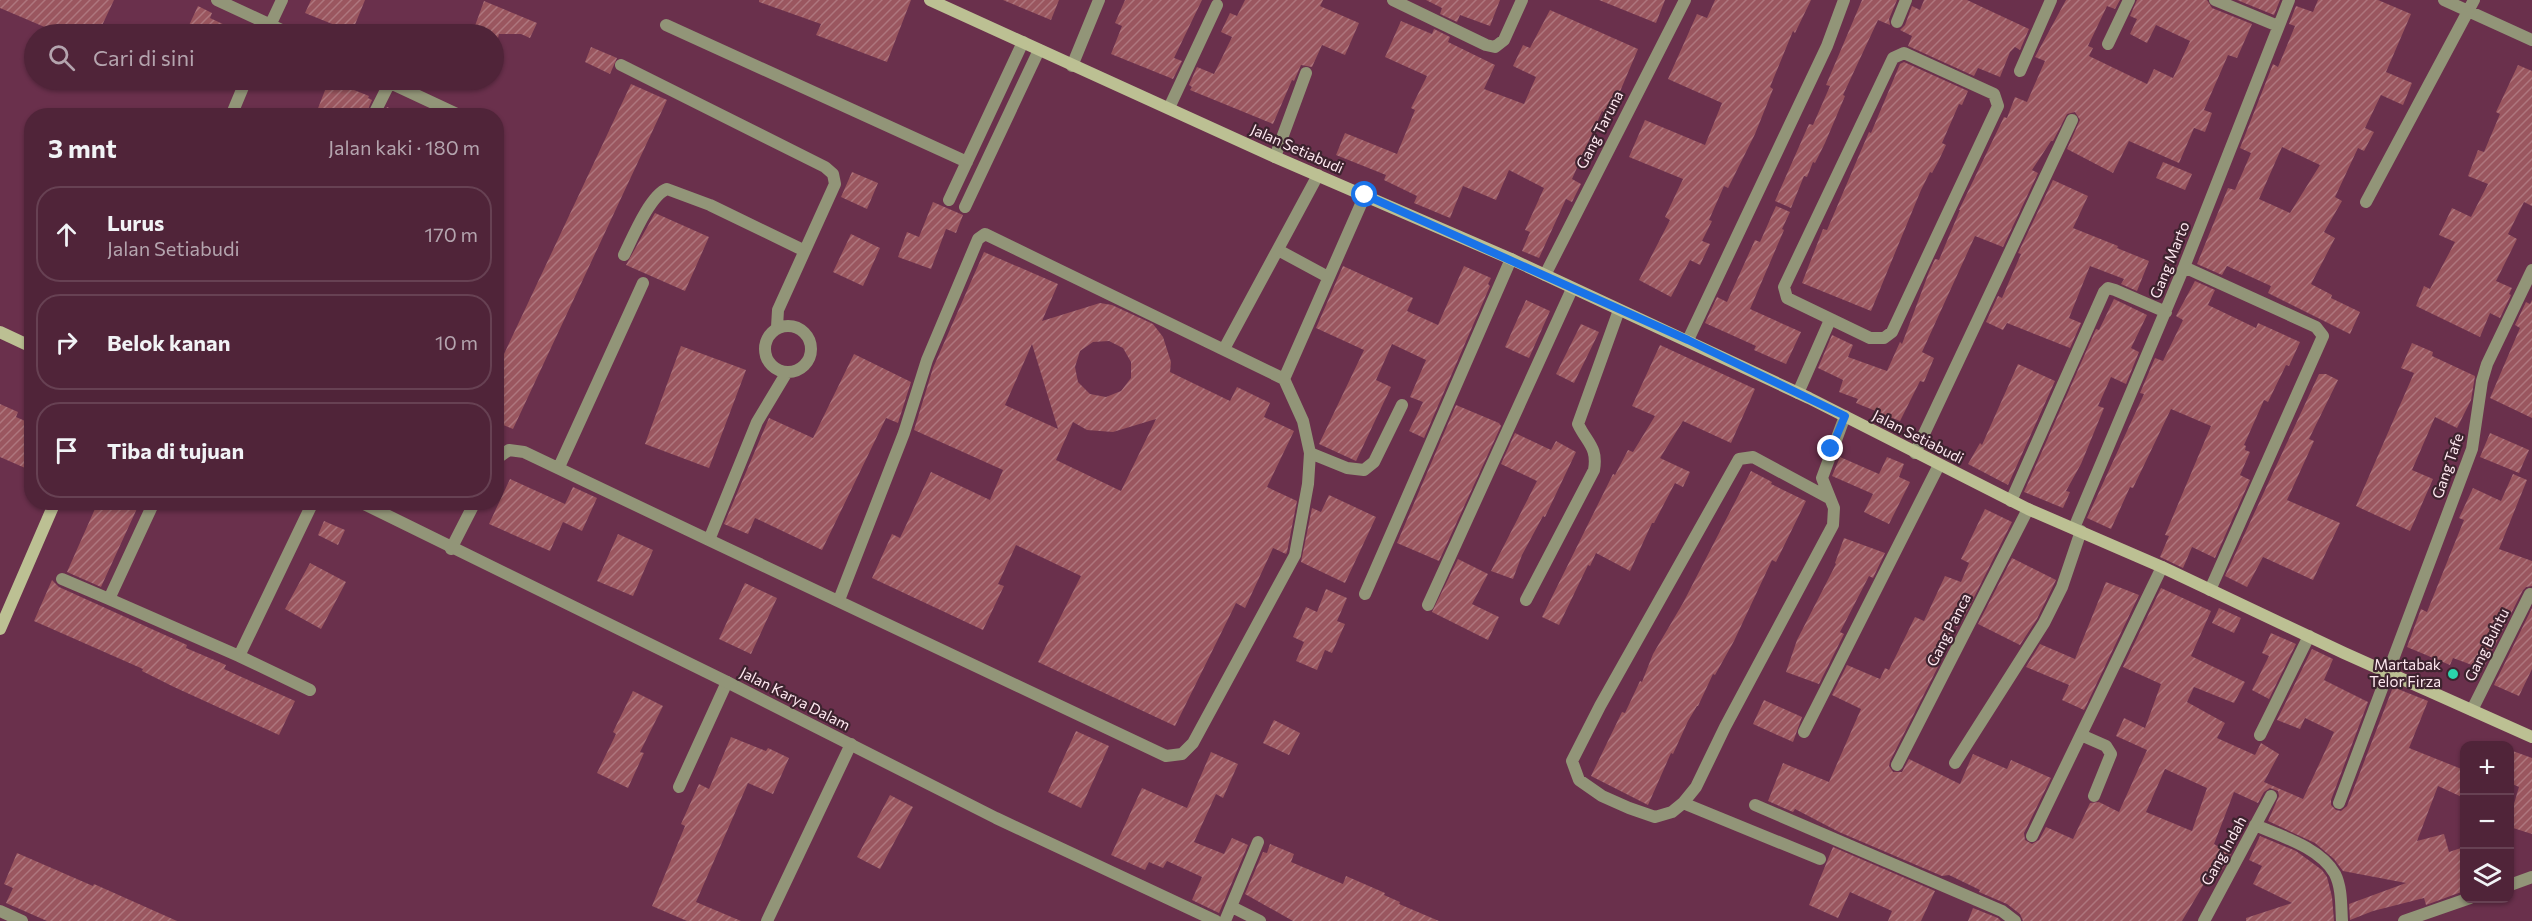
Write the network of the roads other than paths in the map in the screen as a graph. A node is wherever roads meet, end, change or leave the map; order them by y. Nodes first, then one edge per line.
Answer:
1 (217, 0) edge
2 (282, 0) edge
3 (930, 0) edge
4 (1099, 0) edge
5 (1393, 0) edge
6 (1522, 0) edge
7 (1685, 0) edge
8 (1844, 0) edge
9 (1906, 0) edge
10 (2050, 0) edge
11 (2129, 0) edge
12 (2215, 0) edge
13 (2289, 0) edge
14 (2444, 0) edge
15 (1217, 5) dead end
16 (2470, 5) edge
17 (1897, 21) dead end
18 (258, 24) edge
19 (271, 24) edge
20 (666, 25) dead end
21 (2278, 26) junction
22 (2532, 40) edge
23 (1023, 42) junction
24 (2108, 44) dead end
25 (1039, 50) junction
26 (621, 65) dead end
27 (1072, 66) junction
28 (2020, 71) dead end
29 (1306, 73) dead end
30 (242, 90) edge
31 (384, 90) edge
32 (406, 90) edge
33 (234, 108) edge
34 (377, 108) edge
35 (444, 108) edge
36 (1169, 108) junction
37 (2072, 120) dead end
38 (1275, 157) junction
39 (967, 162) junction
40 (1318, 176) junction
41 (1365, 195) junction
42 (949, 200) dead end
43 (2366, 202) dead end
44 (965, 207) dead end
45 (803, 250) junction
46 (1278, 250) junction
47 (624, 255) dead end
48 (1511, 259) junction
49 (2184, 267) junction
50 (2532, 270) edge
51 (1545, 275) junction
52 (1328, 277) junction
53 (643, 283) dead end
54 (1572, 289) junction
55 (1619, 310) junction
56 (2166, 312) junction
57 (1830, 320) junction
58 (777, 327) junction
59 (0, 332) edge
60 (1688, 340) junction
61 (24, 343) edge
62 (1224, 349) junction
63 (787, 372) junction
64 (1284, 379) junction
65 (1798, 393) junction
66 (1402, 405) dead end
67 (1845, 416) junction
68 (504, 452) edge
69 (1310, 453) junction
70 (1915, 453) junction
71 (1940, 465) junction
72 (559, 467) junction
73 (1829, 498) junction
74 (2011, 501) junction
75 (2028, 509) junction
76 (52, 510) edge
77 (150, 510) edge
78 (309, 510) edge
79 (375, 510) edge
80 (471, 510) edge
81 (2078, 530) junction
82 (709, 540) junction
83 (451, 549) junction
84 (2162, 567) junction
85 (62, 579) dead end
86 (2210, 590) junction
87 (1365, 594) dead end
88 (2530, 594) dead end
89 (109, 599) junction
90 (839, 600) junction
91 (1526, 600) dead end
92 (1428, 605) dead end
93 (0, 629) edge
94 (2309, 636) junction
95 (239, 656) junction
96 (2387, 671) junction
97 (727, 682) junction
98 (310, 690) dead end
99 (2472, 710) junction
100 (1804, 732) dead end
101 (2081, 735) junction
102 (2260, 735) dead end
103 (2532, 737) edge
104 (851, 744) junction
105 (1955, 763) dead end
106 (1897, 765) dead end
107 (679, 787) dead end
108 (2094, 796) dead end
109 (2271, 796) dead end
110 (1683, 803) junction
111 (2339, 803) dead end
112 (1755, 805) dead end
113 (2256, 825) junction
114 (2032, 836) dead end
115 (1258, 842) dead end
116 (1820, 859) dead end
117 (2532, 877) edge
118 (2514, 884) edge
119 (2460, 901) edge
120 (1232, 907) junction
121 (0, 911) edge
122 (22, 921) edge
123 (767, 921) edge
124 (1216, 921) edge
125 (1225, 921) edge
126 (1260, 921) edge
127 (2015, 921) edge
128 (2204, 921) edge
129 (2342, 921) edge
130 (2404, 921) edge

1 - 18 street
2 - 19 street
3 - 23 street, Jalan Setiabudi
4 - 27 street
5 - 6 street
7 - 51 street, Gang Taruna
8 - 60 street
9 - 17 street
10 - 28 street
11 - 24 street
12 - 21 street
13 - 21 street, Gang Marto
14 - 16 street
15 - 36 street
16 - 22 street
16 - 43 street
20 - 39 street
21 - 49 street, Gang Marto
23 - 25 street, Jalan Setiabudi
23 - 39 street
25 - 27 street, Jalan Setiabudi
25 - 44 street
26 - 45 street
27 - 36 street, Jalan Setiabudi
29 - 38 street
30 - 33 street
31 - 34 street
32 - 35 street
36 - 38 street, Jalan Setiabudi
37 - 70 street
38 - 40 street, Jalan Setiabudi
39 - 42 street
40 - 41 street, Jalan Setiabudi
40 - 46 street
41 - 48 street, Jalan Setiabudi
41 - 52 street
45 - 47 street
45 - 58 street
46 - 52 street
46 - 62 street
48 - 51 street, Jalan Setiabudi
48 - 87 street
49 - 56 street, Gang Marto
49 - 86 street
50 - 96 street, Gang Tafe
51 - 54 street, Jalan Setiabudi
52 - 64 street
53 - 72 street
54 - 55 street, Jalan Setiabudi
54 - 92 street
55 - 60 street, Jalan Setiabudi
55 - 91 street
56 - 74 street
56 - 81 street, Gang Marto
57 - 57 street
57 - 65 street
58 - 63 street
58 - 63 street
59 - 61 street
60 - 65 street, Jalan Setiabudi
62 - 64 street
62 - 90 street
63 - 82 street
64 - 69 street
65 - 67 street, Jalan Setiabudi
66 - 69 street
67 - 70 street, Jalan Setiabudi
67 - 73 street
68 - 72 street
69 - 90 street
70 - 71 street, Jalan Setiabudi
71 - 74 street, Jalan Setiabudi
71 - 100 street
72 - 82 street
73 - 110 street
73 - 110 street
74 - 75 street, Jalan Setiabudi
75 - 81 street, Jalan Setiabudi
75 - 106 street, Gang Panca
76 - 93 street
77 - 89 street
78 - 95 street
79 - 83 street, Jalan Karya Dalam
80 - 83 street
81 - 84 street, Jalan Setiabudi
81 - 105 street, Gang Marto
82 - 90 street
83 - 97 street, Jalan Karya Dalam
84 - 86 street, Jalan Setiabudi
84 - 101 street
85 - 89 street
86 - 94 street, Jalan Setiabudi
88 - 99 street, Gang Buhtu
89 - 95 street
94 - 96 street, Jalan Setiabudi
94 - 102 street
95 - 98 street
96 - 99 street, Jalan Setiabudi
96 - 111 street, Gang Tafe
97 - 104 street, Jalan Karya Dalam
97 - 107 street
99 - 103 street, Jalan Setiabudi
101 - 108 street
101 - 114 street
104 - 123 street
104 - 124 street, Jalan Karya Dalam
109 - 113 street, Gang Indah
110 - 116 street
112 - 127 street
113 - 128 street, Gang Indah
113 - 129 street
115 - 120 street
117 - 118 street
119 - 130 street
120 - 125 street
120 - 126 street
121 - 122 street

